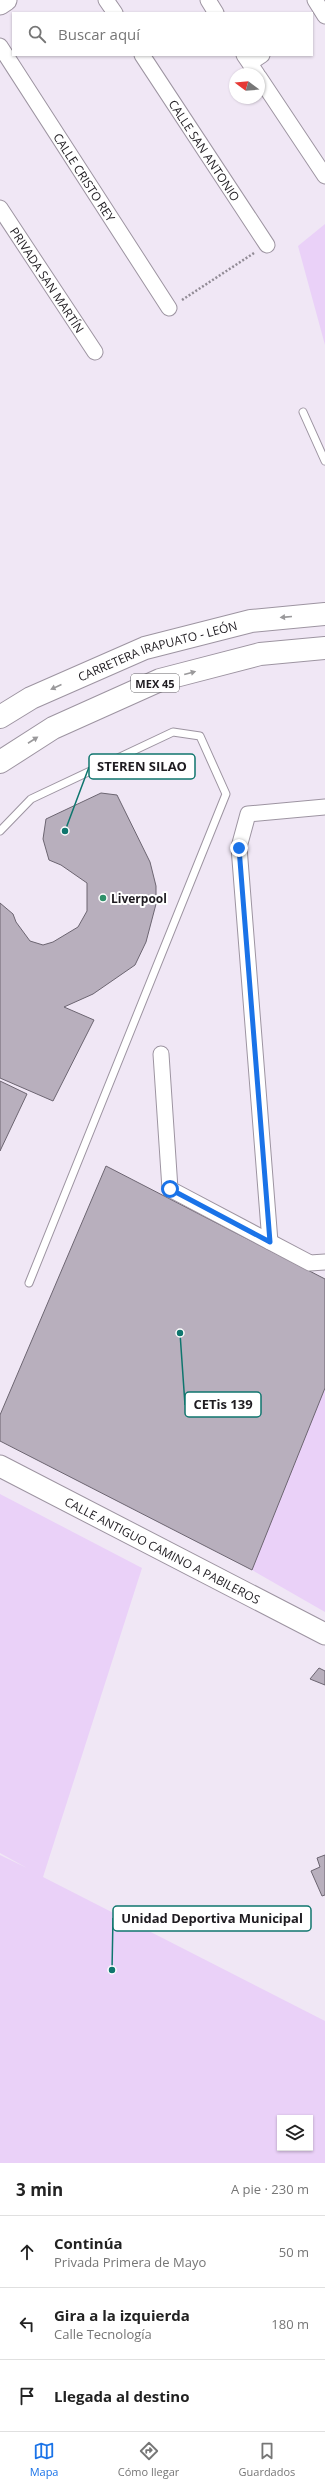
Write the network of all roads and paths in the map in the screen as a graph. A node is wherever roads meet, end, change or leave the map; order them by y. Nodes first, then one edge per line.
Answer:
1 (6, 0) edge
2 (106, 0) edge
3 (208, 0) edge
4 (315, 0) edge
5 (0, 4) edge
6 (114, 12) edge
7 (215, 12) edge
8 (320, 17) edge
9 (0, 46) edge
10 (143, 56) edge
11 (265, 86) edge
12 (325, 176) edge
13 (0, 208) edge
14 (267, 244) joint
15 (169, 308) joint
16 (95, 352) dead end
17 (303, 412) dead end
18 (325, 461) edge
19 (325, 614) edge
20 (325, 648) edge
21 (0, 717) edge
22 (0, 762) edge
23 (325, 807) edge
24 (0, 831) edge
25 (161, 1054) dead end
26 (270, 1242) junction
27 (325, 1262) edge
28 (29, 1282) dead end
29 (0, 1466) edge
30 (325, 1634) edge

1 - 5 street
2 - 6 street
3 - 7 street
4 - 8 street
9 - 15 street, CALLE CRISTO REY
10 - 14 street, CALLE SAN ANTONIO
11 - 12 street
13 - 16 street, PRIVADA SAN MARTÍN
14 - 15 path
17 - 18 lane
19 -> 21 highway, CARRETERA IRAPUATO - LEÓN
22 -> 20 highway, MEX 45
23 - 26 street
24 - 28 lane
25 - 26 street
26 - 27 street
29 - 30 street, CALLE ANTIGUO CAMINO A PABILEROS

